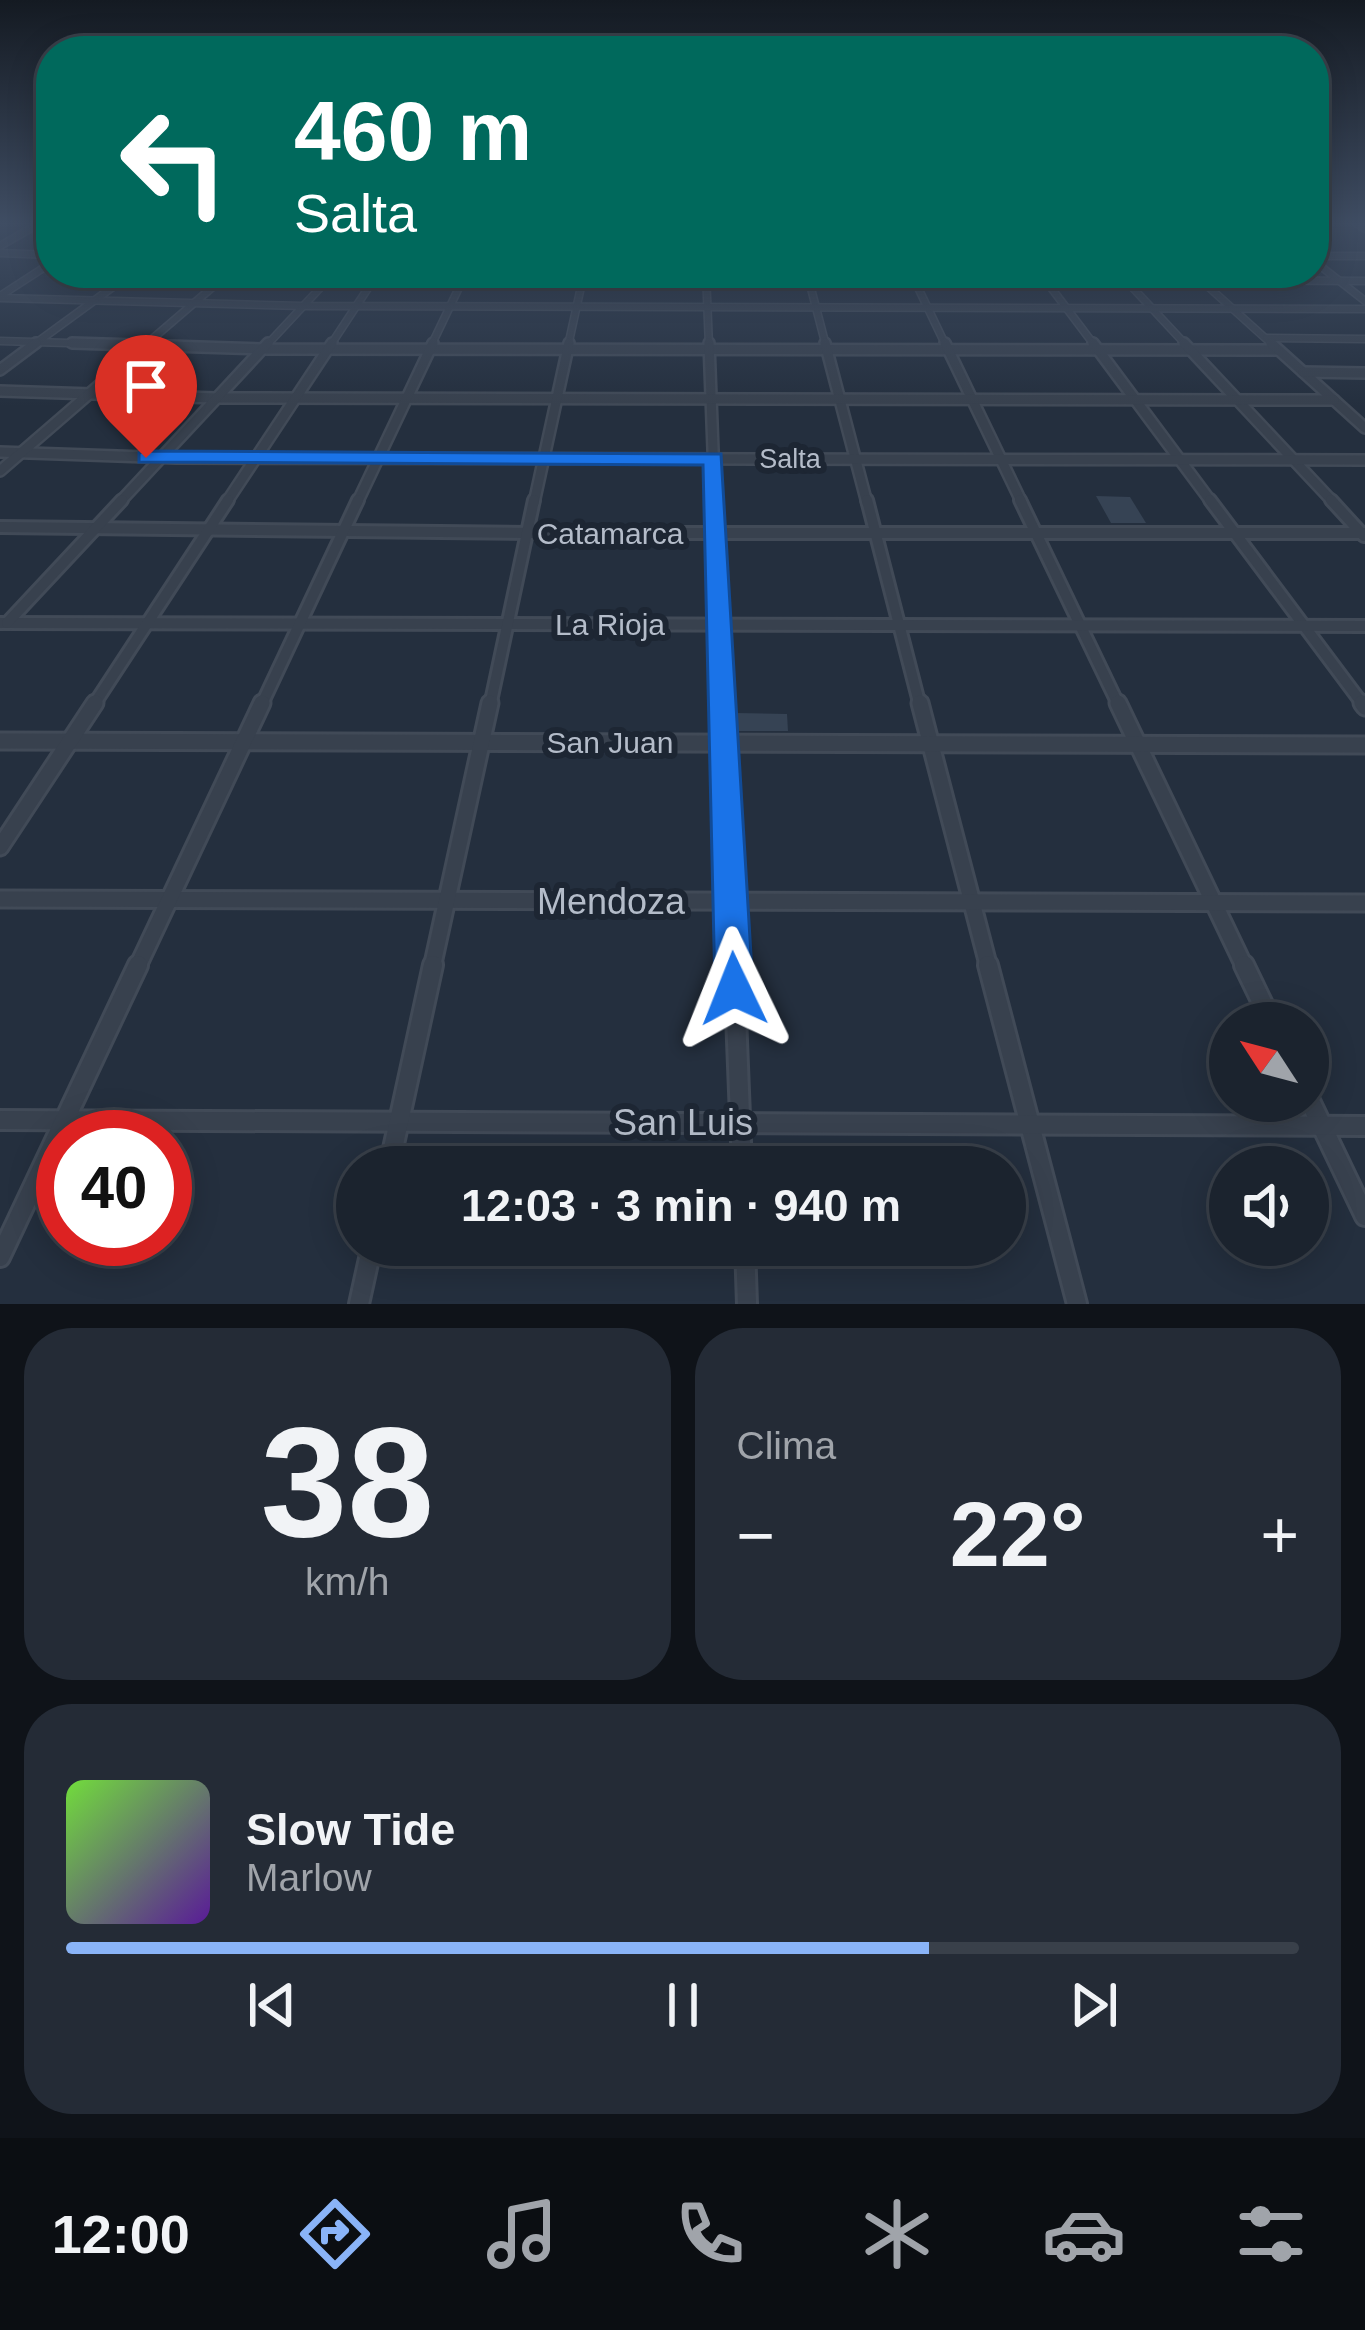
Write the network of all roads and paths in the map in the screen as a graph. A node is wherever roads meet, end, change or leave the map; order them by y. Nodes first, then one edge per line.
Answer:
1 (1342, 284) edge
2 (111, 288) edge
3 (212, 288) edge
4 (319, 288) edge
5 (368, 288) edge
6 (459, 288) edge
7 (581, 288) edge
8 (707, 288) edge
9 (811, 288) edge
10 (918, 288) edge
11 (1051, 288) edge
12 (1133, 288) edge
13 (1209, 288) edge
14 (0, 297) edge
15 (93, 301) junction
16 (194, 304) junction
17 (1365, 305) edge
18 (302, 306) junction
19 (355, 306) junction
20 (450, 307) junction
21 (577, 307) junction
22 (708, 307) junction
23 (817, 307) junction
24 (1065, 307) junction
25 (1151, 307) junction
26 (928, 308) junction
27 (1230, 308) junction
28 (1265, 338) junction
29 (1365, 339) edge
30 (0, 341) edge
31 (37, 342) junction
32 (145, 346) junction
33 (263, 349) junction
34 (328, 349) junction
35 (430, 349) junction
36 (569, 349) junction
37 (947, 349) junction
38 (709, 350) junction
39 (827, 350) junction
40 (1097, 350) junction
41 (1192, 350) junction
42 (1278, 350) junction
43 (0, 370) edge
44 (1303, 372) junction
45 (1365, 373) edge
46 (0, 391) edge
47 (89, 394) junction
48 (216, 398) junction
49 (296, 398) junction
50 (407, 398) junction
51 (558, 398) junction
52 (710, 399) junction
53 (842, 399) junction
54 (972, 400) junction
55 (1135, 400) junction
56 (1238, 400) junction
57 (1334, 400) junction
58 (1344, 410) junction
59 (1365, 410) edge
60 (1365, 428) edge
61 (0, 452) edge
62 (22, 452) junction
63 (160, 458) junction
64 (256, 458) junction
65 (378, 458) junction
66 (543, 459) junction
67 (714, 459) junction
68 (858, 459) junction
69 (1001, 459) junction
70 (1179, 460) junction
71 (1292, 460) junction
72 (1365, 460) edge
73 (0, 471) edge
74 (0, 527) edge
75 (92, 531) junction
76 (207, 531) junction
77 (344, 532) junction
78 (716, 532) junction
79 (875, 532) junction
80 (528, 533) junction
81 (1035, 533) junction
82 (1237, 533) junction
83 (1364, 535) edge
84 (146, 624) junction
85 (300, 624) junction
86 (510, 624) junction
87 (718, 624) junction
88 (899, 624) junction
89 (1081, 625) junction
90 (2, 626) edge
91 (1304, 626) junction
92 (1365, 626) edge
93 (1365, 707) edge
94 (0, 741) edge
95 (70, 741) junction
96 (483, 741) junction
97 (723, 742) junction
98 (244, 743) junction
99 (928, 743) junction
100 (1137, 744) junction
101 (1365, 745) edge
102 (0, 847) edge
103 (0, 898) edge
104 (970, 899) junction
105 (448, 901) junction
106 (730, 901) junction
107 (169, 902) junction
108 (1212, 902) junction
109 (1365, 903) edge
110 (1262, 1002) edge
111 (70, 1110) edge
112 (0, 1120) edge
113 (36, 1120) edge
114 (192, 1121) edge
115 (740, 1121) junction
116 (399, 1122) junction
117 (1320, 1122) edge
118 (1031, 1124) junction
119 (1322, 1126) junction
120 (1365, 1126) edge
121 (394, 1146) edge
122 (741, 1146) edge
123 (36, 1182) edge
124 (1365, 1216) edge
125 (0, 1258) edge
126 (367, 1266) edge
127 (746, 1266) edge
128 (359, 1304) edge
129 (747, 1304) edge
130 (1077, 1304) edge

1 - 17 street
2 - 15 street
3 - 16 street
4 - 18 street
5 - 19 street
6 - 20 street
7 - 21 street
8 - 22 street
9 - 23 street
10 - 26 street
11 - 24 street
12 - 25 street
13 - 27 street
14 - 15 street
15 - 16 street
15 - 31 street
16 - 18 street
16 - 32 street
17 - 27 street
18 - 19 street
18 - 33 street
19 - 20 street
19 - 34 street
20 - 21 street
20 - 35 street
21 - 22 street
21 - 36 street
22 - 23 street
22 - 38 street
23 - 26 street
23 - 39 street
24 - 25 street
24 - 26 street
24 - 40 street
25 - 27 street
25 - 41 street
26 - 37 street
27 - 28 street
28 - 29 street
28 - 42 street
30 - 31 street
31 - 32 street
31 - 43 street
32 - 33 street
32 - 47 street
33 - 34 street
33 - 48 street
34 - 35 street
34 - 49 street
35 - 36 street
35 - 50 street
36 - 38 street
36 - 51 street
37 - 39 street
37 - 40 street
37 - 54 street
38 - 39 street
38 - 52 street
39 - 53 street
40 - 41 street
40 - 55 street
41 - 42 street
41 - 56 street
42 - 44 street
44 - 45 street
44 - 57 street
46 - 47 street
47 - 48 street
47 - 62 street
48 - 49 street
48 - 63 street
49 - 50 street
49 - 64 street
50 - 51 street
50 - 65 street
51 - 52 street
51 - 66 street
52 - 53 street
52 - 67 street
53 - 54 street
53 - 68 street
54 - 55 street
54 - 69 street
55 - 56 street
55 - 70 street
56 - 57 street
56 - 71 street
57 - 58 street
58 - 59 street
58 - 60 street
61 - 62 street, Salta
62 - 63 street, Salta
62 - 73 street
63 - 64 street, Salta
63 - 75 street
64 - 65 street, Salta
64 - 76 street
65 - 66 street, Salta
65 - 77 street
66 - 67 street, Salta
66 - 80 street
67 - 68 street, Salta
67 - 78 street
68 - 69 street, Salta
68 - 79 street
69 - 70 street, Salta
69 - 81 street
70 - 71 street, Salta
70 - 82 street
71 - 72 street, Salta
71 - 83 street
74 - 75 street, Catamarca
75 - 76 street, Catamarca
75 - 90 street
76 - 77 street, Catamarca
76 - 84 street
77 - 80 street, Catamarca
77 - 85 street
78 - 79 street, Catamarca
78 - 80 street, Catamarca
78 - 87 street
79 - 81 street, Catamarca
79 - 88 street
80 - 86 street
81 - 82 street, Catamarca
81 - 89 street
82 - 83 street, Catamarca
82 - 91 street
84 - 85 street, La Rioja
84 - 90 street, La Rioja
84 - 95 street
85 - 86 street, La Rioja
85 - 98 street
86 - 87 street, La Rioja
86 - 96 street
87 - 88 street, La Rioja
87 - 97 street
88 - 89 street, La Rioja
88 - 99 street
89 - 91 street, La Rioja
89 - 100 street
91 - 92 street, La Rioja
91 - 93 street
94 - 95 street, San Juan
95 - 98 street, San Juan
95 - 102 street
96 - 97 street, San Juan
96 - 98 street, San Juan
96 - 105 street
97 - 99 street, San Juan
97 - 106 street
98 - 107 street
99 - 100 street, San Juan
99 - 104 street
100 - 101 street, San Juan
100 - 108 street
103 - 107 street, Mendoza
104 - 106 street, Mendoza
104 - 108 street, Mendoza
104 - 118 street
105 - 106 street, Mendoza
105 - 107 street, Mendoza
105 - 116 street
106 - 115 street
107 - 111 street
108 - 109 street, Mendoza
108 - 110 street
112 - 113 street, San Luis
114 - 116 street, San Luis
115 - 116 street, San Luis
115 - 118 street, San Luis
115 - 122 street
116 - 121 street
117 - 119 street
118 - 119 street, San Luis
118 - 130 street
119 - 120 street, San Luis
119 - 124 street
123 - 125 street
126 - 128 street
127 - 129 street

